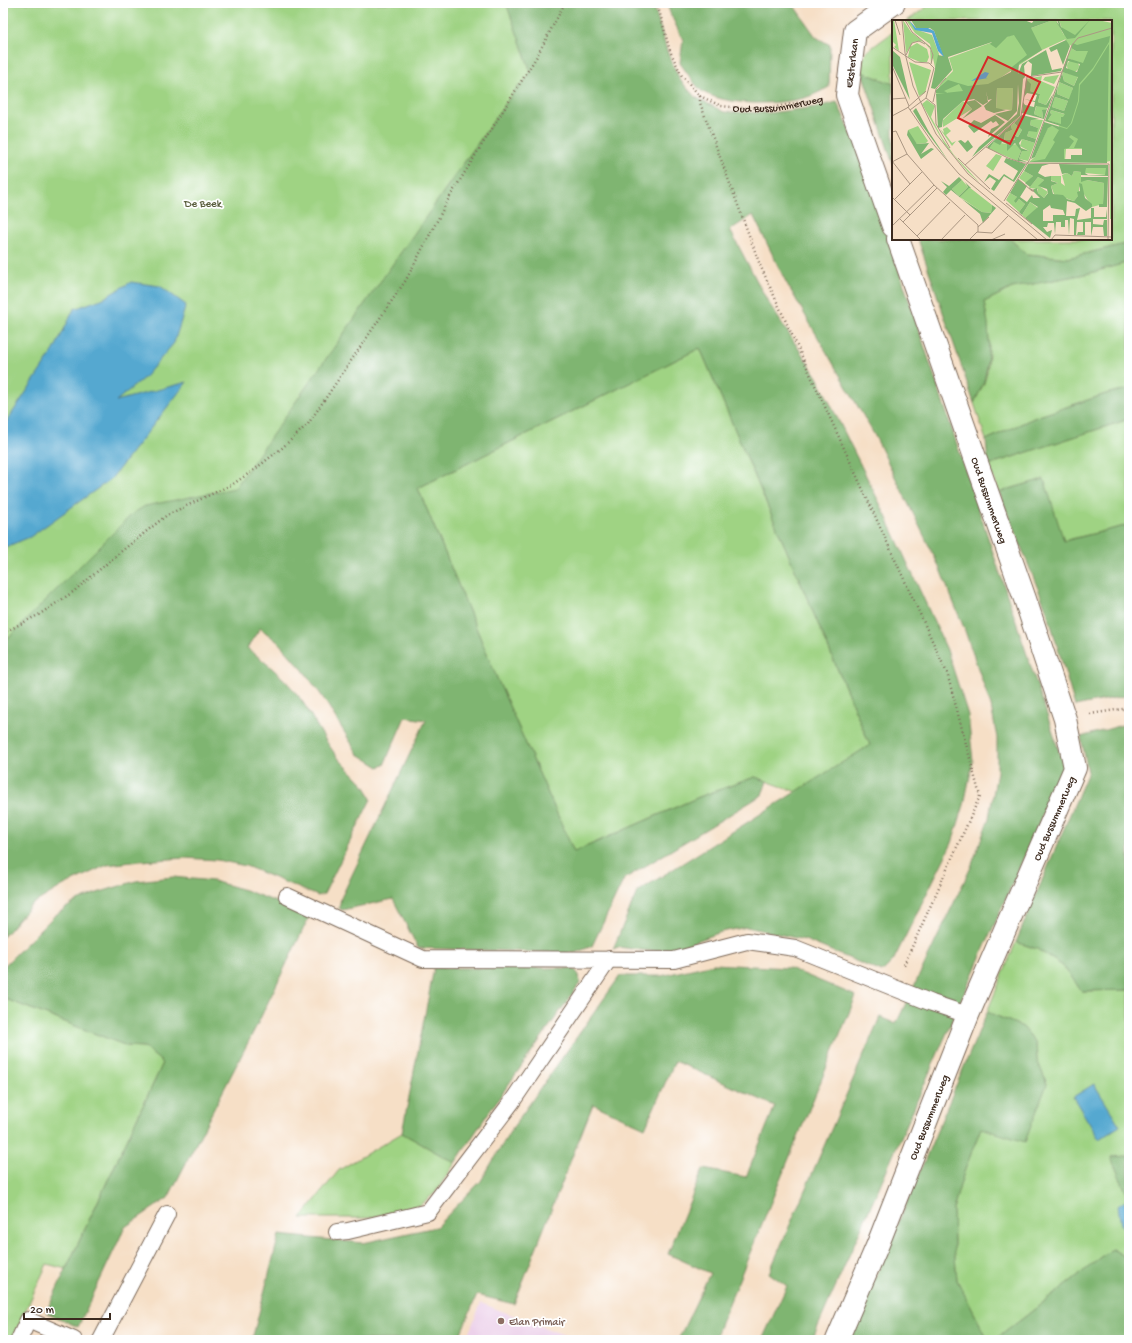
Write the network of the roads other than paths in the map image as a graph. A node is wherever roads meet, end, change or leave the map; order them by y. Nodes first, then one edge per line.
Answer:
1 (894, 3) edge
2 (892, 223) edge
3 (898, 240) edge
4 (287, 896) dead end
5 (609, 959) junction
6 (968, 1015) junction
7 (167, 1214) dead end
8 (337, 1232) dead end
9 (19, 1340) edge
10 (74, 1340) edge
11 (101, 1340) edge
12 (837, 1340) edge

1 - 2 street, Eksterlaan
3 - 6 street, Oud Bussummerweg
4 - 5 lane
5 - 6 lane
5 - 8 lane
6 - 12 street, Oud Bussummerweg
7 - 11 lane
9 - 10 lane

